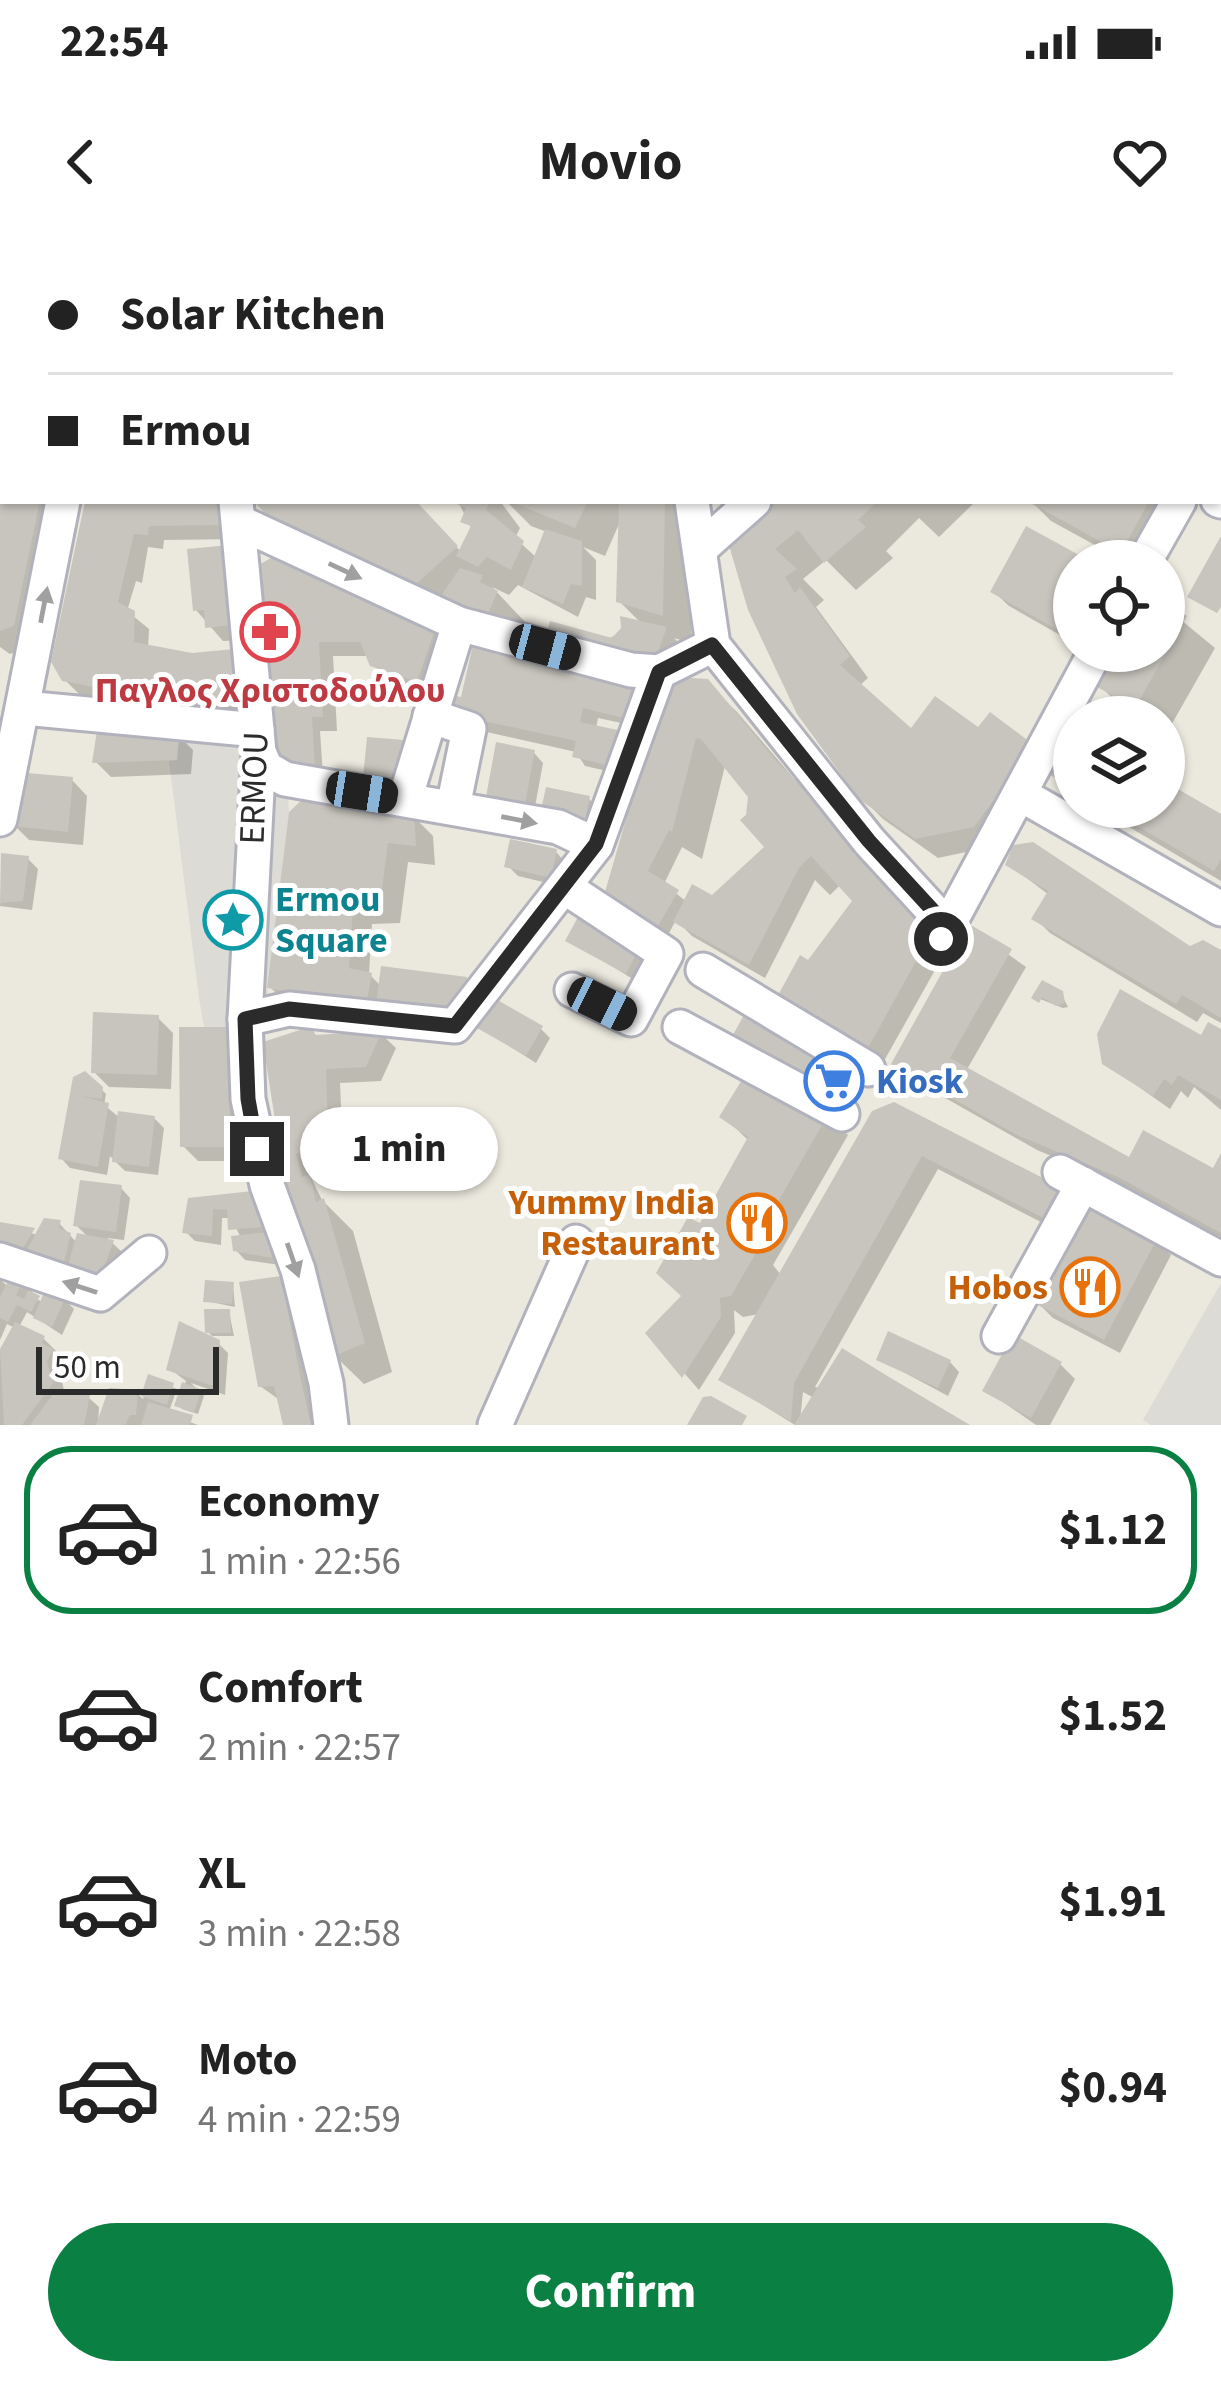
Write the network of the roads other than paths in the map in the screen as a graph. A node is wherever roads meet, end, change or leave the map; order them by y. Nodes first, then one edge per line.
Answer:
1 (62, 504) edge
2 (692, 504) edge
3 (751, 504) edge
4 (1177, 504) edge
5 (237, 511) edge
6 (1157, 540) edge
7 (700, 549) junction
8 (459, 624) junction
9 (712, 645) junction
10 (659, 672) junction
11 (1085, 672) edge
12 (8, 705) edge
13 (430, 716) junction
14 (258, 741) junction
15 (1020, 794) junction
16 (405, 799) junction
17 (453, 807) junction
18 (0, 819) edge
19 (596, 844) junction
20 (566, 888) junction
21 (1221, 909) edge
22 (703, 970) dead end
23 (572, 990) dead end
24 (245, 1019) junction
25 (680, 1027) dead end
26 (868, 1069) dead end
27 (842, 1114) dead end
28 (576, 1242) dead end
29 (149, 1253) dead end
30 (1221, 1259) edge
31 (0, 1260) edge
32 (999, 1336) dead end
33 (331, 1425) edge
34 (495, 1425) edge

12 -> 1 street
2 - 7 street
3 - 7 street
4 - 6 street
5 -> 8 street
5 - 14 street, ERMOU
7 - 9 street
8 - 10 street
8 - 13 street
9 - 10 street
9 - 15 street
10 - 19 street
11 - 15 street
12 - 14 street
12 - 18 street
13 - 16 street
13 - 17 street
14 - 16 street
14 - 24 street, ERMOU
15 - 21 street
16 - 17 street
17 -> 19 street
19 - 20 street
20 - 23 street
20 - 24 street
22 - 26 street
24 -> 33 street, ERMOU
25 - 27 street
28 - 34 street
29 -> 31 street
30 - 32 street

